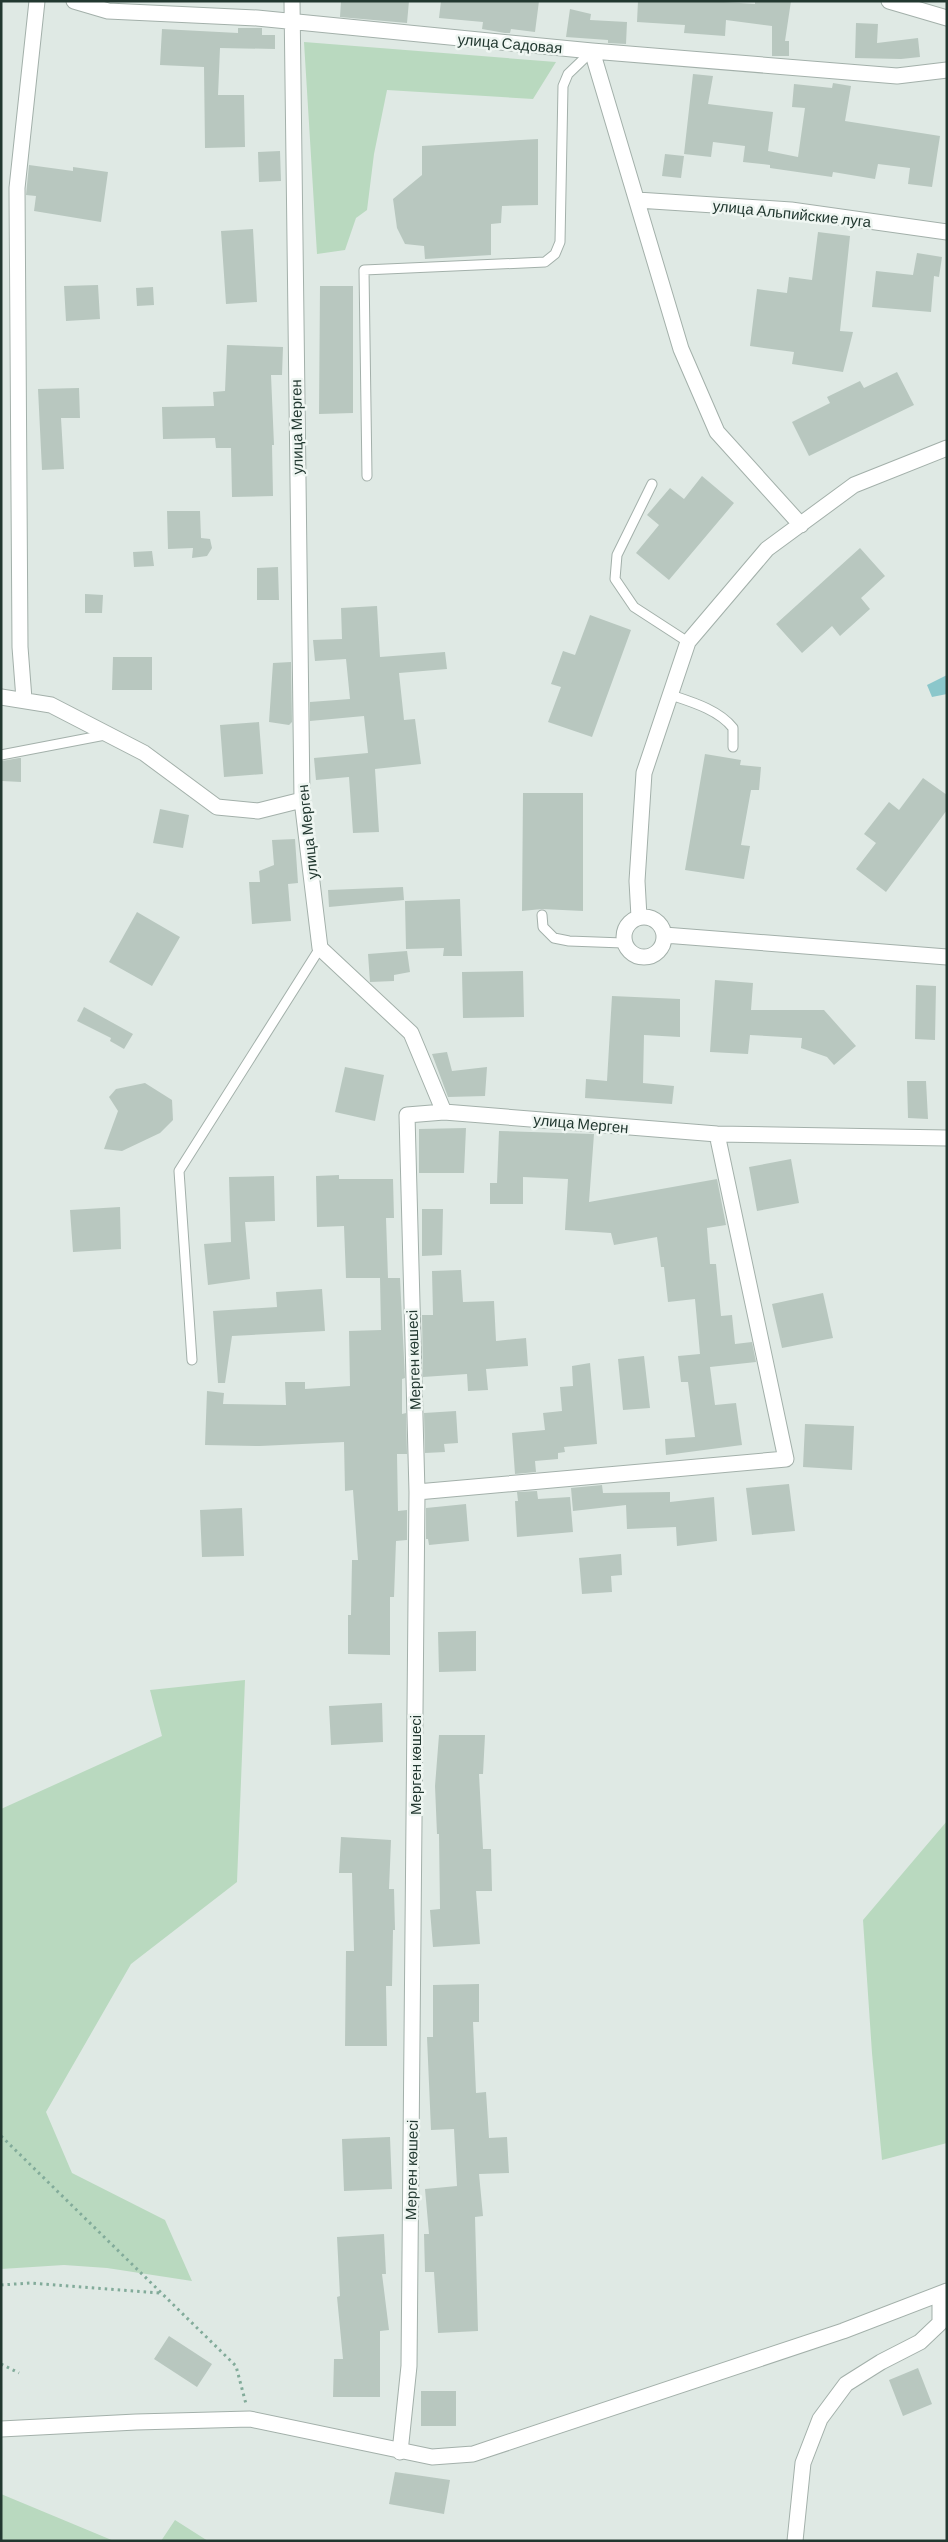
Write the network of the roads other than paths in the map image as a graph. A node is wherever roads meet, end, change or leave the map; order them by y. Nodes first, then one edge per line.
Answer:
1 (37, 1) edge
2 (74, 1) edge
3 (292, 1) edge
4 (889, 1) edge
5 (947, 18) edge
6 (290, 23) junction
7 (592, 51) junction
8 (947, 70) edge
9 (638, 200) junction
10 (947, 232) edge
11 (947, 448) edge
12 (367, 476) dead end
13 (652, 484) dead end
14 (801, 525) junction
15 (688, 642) junction
16 (671, 695) junction
17 (1, 697) edge
18 (24, 699) junction
19 (106, 735) junction
20 (733, 747) dead end
21 (1, 755) edge
22 (302, 800) junction
23 (542, 915) dead end
24 (639, 917) junction
25 (664, 935) junction
26 (623, 943) junction
27 (320, 948) junction
28 (947, 957) edge
29 (444, 1112) junction
30 (716, 1134) junction
31 (947, 1138) edge
32 (192, 1360) dead end
33 (417, 1492) junction
34 (943, 2292) edge
35 (1, 2429) edge
36 (400, 2452) junction
37 (795, 2541) edge

1 - 18 street
2 - 6 street, улица Садовая
3 - 6 street, улица Мерген
4 - 5 street
6 - 7 street, улица Садовая
6 - 22 street, улица Мерген
7 - 8 street, улица Садовая
7 - 9 street
7 - 12 lane
9 - 10 street, улица Альпийские луга
9 - 14 street
11 - 14 street
13 - 15 lane
14 - 15 street
15 - 16 street
16 - 20 lane
16 - 24 street
17 - 18 street
18 - 19 street
19 - 21 lane
19 - 22 street
22 - 27 street, улица Мерген
23 - 26 lane
24 - 25 street
24 - 26 street
25 - 26 street
25 - 28 street
27 - 29 street
27 - 32 lane
29 - 30 street, улица Мерген
29 - 33 street, Мерген көшесі
30 - 31 street, улица Мерген
30 - 33 street
33 - 36 street, Мерген көшесі
34 - 36 street
34 - 37 street
35 - 36 street

